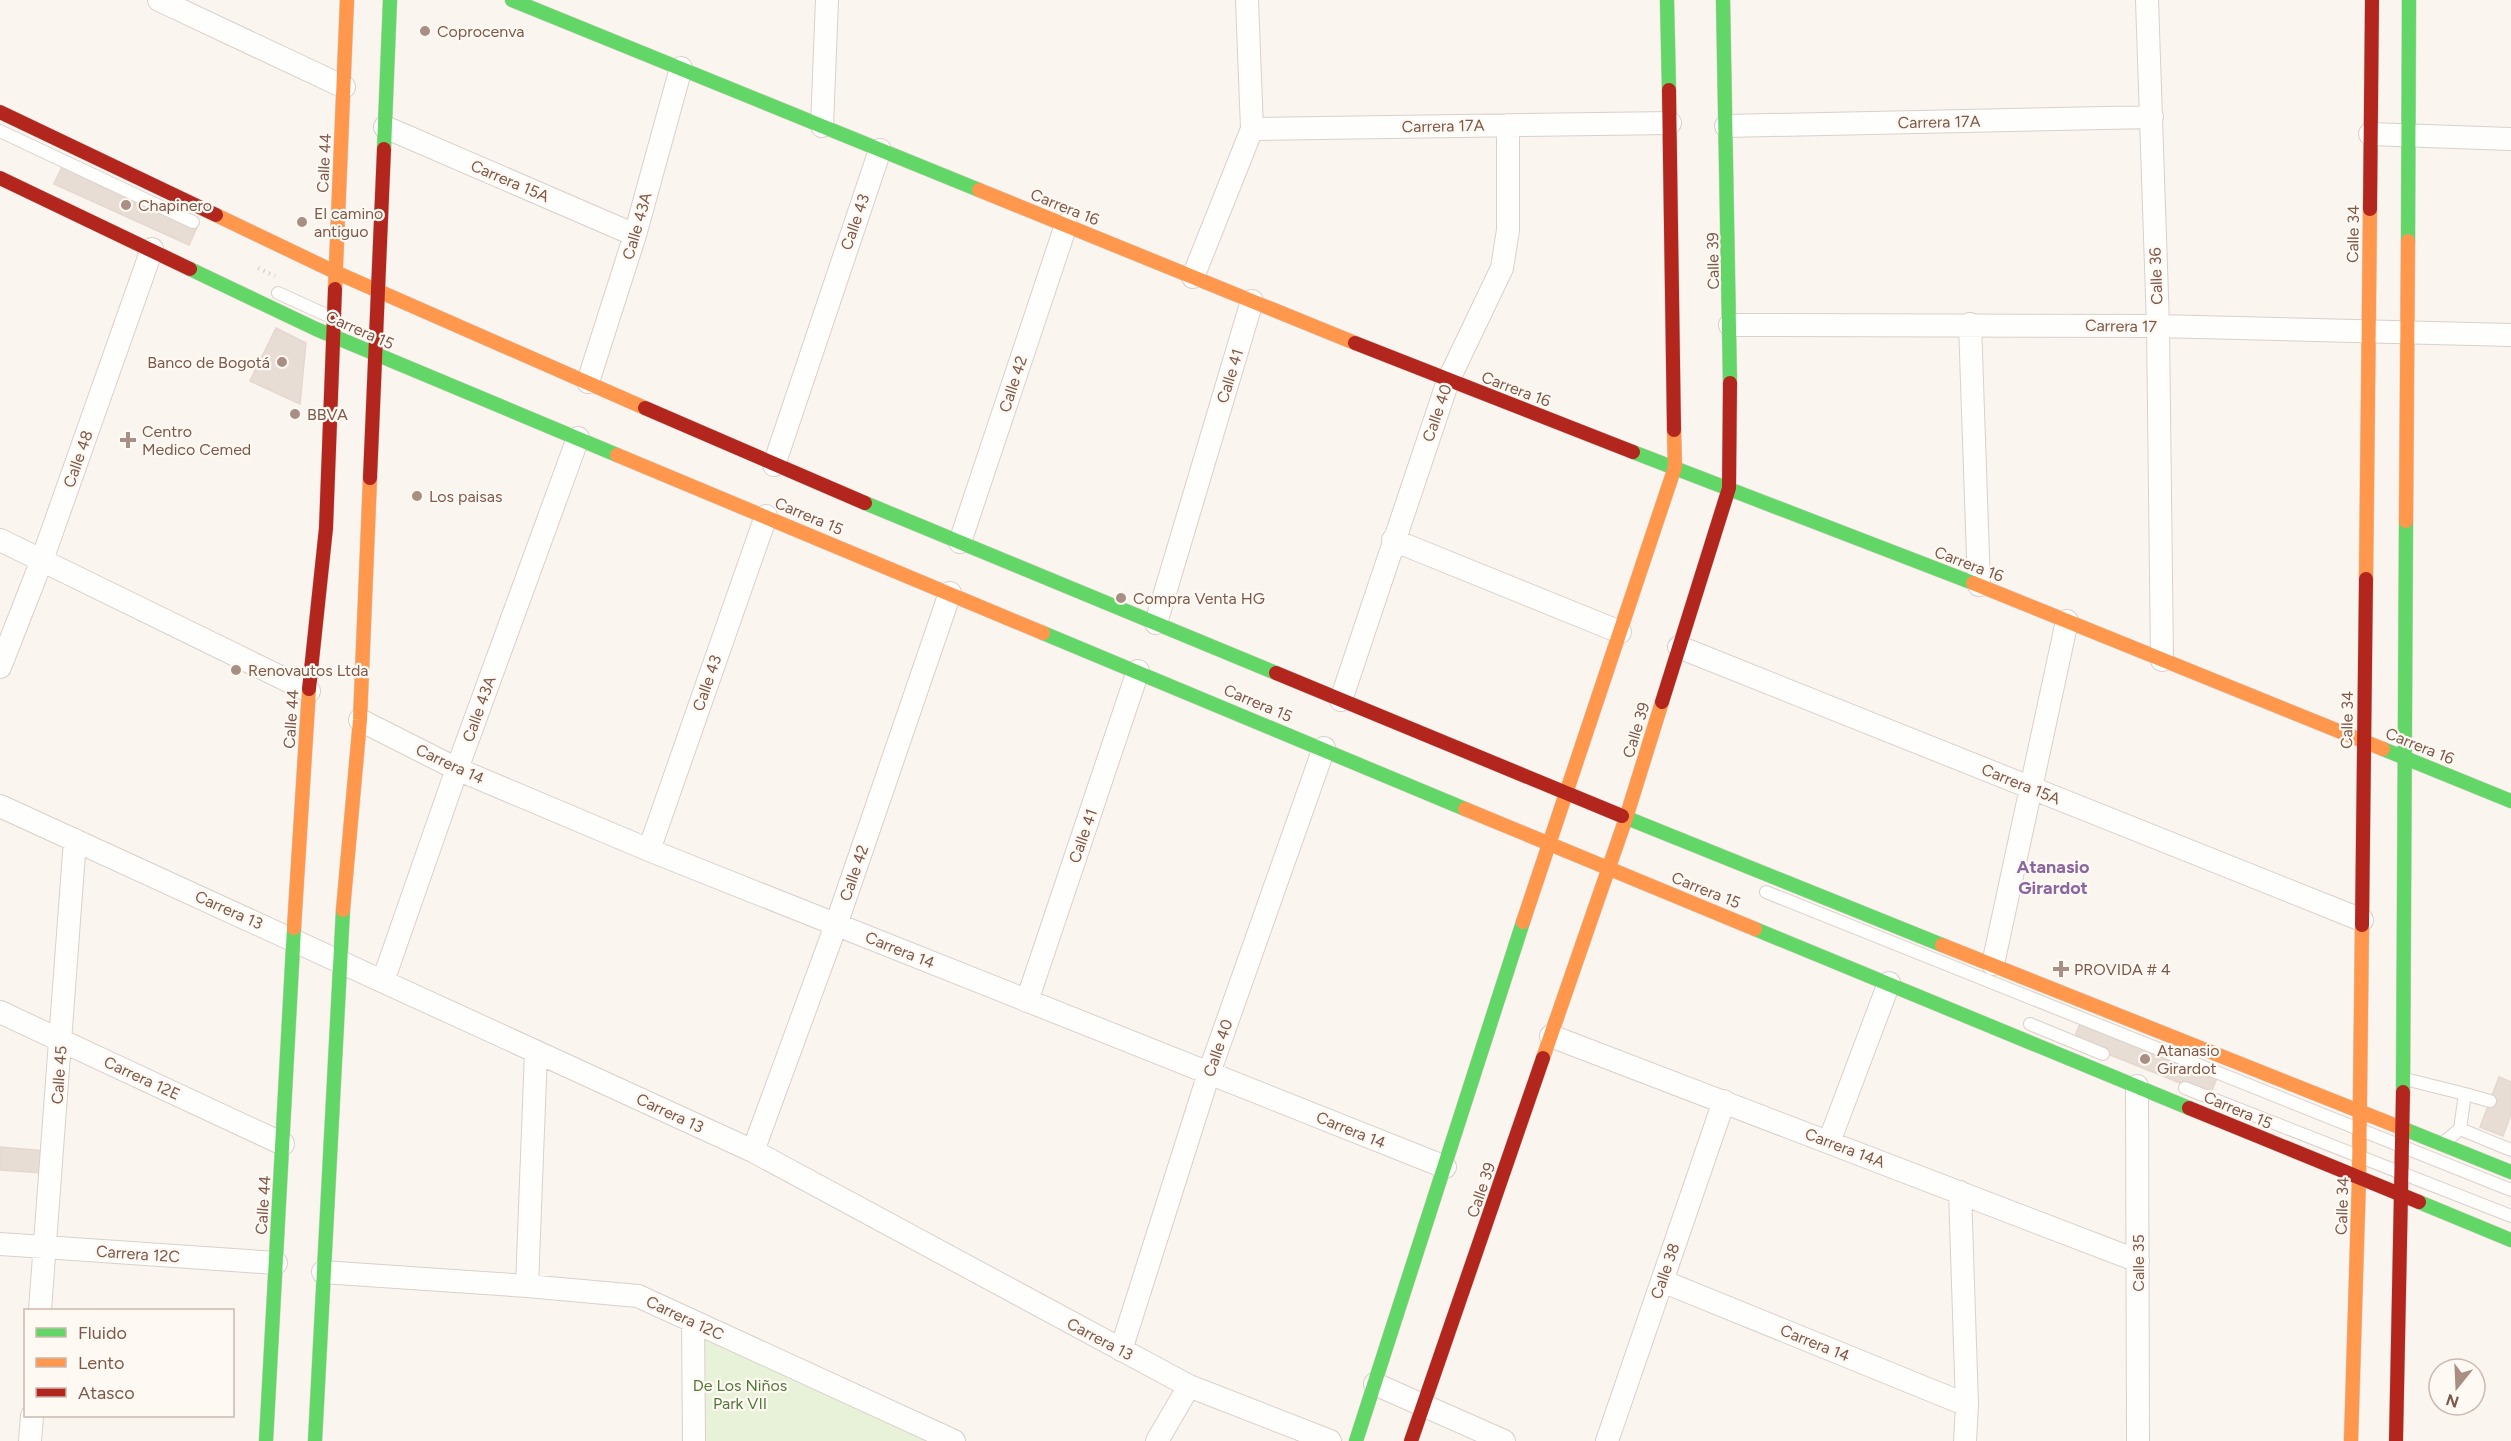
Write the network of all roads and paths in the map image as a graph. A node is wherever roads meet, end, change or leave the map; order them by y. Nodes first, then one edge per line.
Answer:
1 (159, 0) edge
2 (347, 0) edge
3 (390, 0) edge
4 (512, 0) edge
5 (827, 0) edge
6 (1247, 0) edge
7 (1667, 0) edge
8 (1723, 0) edge
9 (2148, 0) edge
10 (2372, 0) edge
11 (2409, 0) edge
12 (681, 68) junction
13 (344, 87) junction
14 (0, 112) edge
15 (2152, 117) junction
16 (1670, 123) junction
17 (1508, 125) junction
18 (822, 126) junction
19 (1726, 126) junction
20 (385, 128) junction
21 (1252, 129) junction
22 (0, 131) edge
23 (2370, 134) junction
24 (2408, 136) junction
25 (2511, 140) edge
26 (880, 150) junction
27 (0, 178) edge
28 (1066, 225) junction
29 (203, 227) dead end
30 (635, 235) junction
31 (152, 249) junction
32 (335, 273) junction
33 (1193, 277) junction
34 (320, 282) dead end
35 (266, 287) dead end
36 (334, 289) junction
37 (379, 292) junction
38 (1252, 301) junction
39 (384, 311) junction
40 (333, 318) junction
41 (1970, 324) junction
42 (1730, 325) junction
43 (2158, 326) junction
44 (2368, 330) junction
45 (2407, 332) junction
46 (2511, 335) edge
47 (332, 336) junction
48 (383, 341) junction
49 (376, 355) junction
50 (1448, 381) junction
51 (588, 390) junction
52 (578, 438) junction
53 (774, 465) junction
54 (1675, 467) junction
55 (1729, 488) junction
56 (766, 516) junction
57 (0, 540) edge
58 (1393, 540) junction
59 (960, 542) junction
60 (42, 561) junction
61 (1979, 585) junction
62 (950, 593) junction
63 (2067, 621) junction
64 (1156, 623) junction
65 (1620, 632) junction
66 (1679, 647) junction
67 (2162, 660) junction
68 (0, 667) edge
69 (1138, 671) junction
70 (1262, 681) dead end
71 (309, 691) junction
72 (1341, 700) junction
73 (360, 720) junction
74 (1326, 740) junction
75 (2363, 741) junction
76 (2403, 758) junction
77 (457, 769) junction
78 (2031, 788) junction
79 (1566, 794) junction
80 (2511, 801) edge
81 (0, 806) edge
82 (1626, 818) junction
83 (1552, 834) junction
84 (75, 840) junction
85 (649, 850) junction
86 (1613, 859) junction
87 (1755, 887) dead end
88 (2362, 920) junction
89 (836, 925) junction
90 (293, 940) junction
91 (339, 961) junction
92 (1993, 964) junction
93 (383, 981) junction
94 (1889, 983) junction
95 (1027, 1001) junction
96 (0, 1012) edge
97 (2018, 1020) dead end
98 (1551, 1036) junction
99 (62, 1040) junction
100 (536, 1052) junction
101 (2114, 1059) dead end
102 (1209, 1074) junction
103 (2403, 1078) junction
104 (2176, 1085) dead end
105 (2137, 1086) junction
106 (2465, 1094) junction
107 (1724, 1101) junction
108 (2490, 1101) dead end
109 (2360, 1110) junction
110 (2403, 1128) junction
111 (2460, 1129) junction
112 (2360, 1132) junction
113 (1829, 1142) junction
114 (283, 1144) junction
115 (2442, 1144) junction
116 (2403, 1149) junction
117 (2511, 1150) edge
118 (753, 1151) junction
119 (2360, 1156) junction
120 (1445, 1167) junction
121 (2402, 1172) junction
122 (2511, 1172) edge
123 (2359, 1178) junction
124 (2511, 1190) edge
125 (1960, 1192) junction
126 (2402, 1195) junction
127 (2511, 1216) edge
128 (2511, 1239) edge
129 (0, 1244) edge
130 (45, 1248) junction
131 (2138, 1261) junction
132 (276, 1263) junction
133 (323, 1272) junction
134 (1662, 1281) junction
135 (527, 1286) junction
136 (40, 1309) edge
137 (693, 1322) junction
138 (1120, 1350) junction
139 (1375, 1384) junction
140 (1189, 1386) junction
141 (1968, 1405) junction
142 (1424, 1406) junction
143 (32, 1417) edge
144 (30, 1441) edge
145 (266, 1441) edge
146 (315, 1441) edge
147 (694, 1441) edge
148 (954, 1441) edge
149 (1157, 1441) edge
150 (1330, 1441) edge
151 (1356, 1441) edge
152 (1411, 1441) edge
153 (1504, 1441) edge
154 (1607, 1441) edge
155 (1965, 1441) edge
156 (2138, 1441) edge
157 (2351, 1441) edge
158 (2396, 1441) edge

1 - 13 street
2 - 13 main road, Calle 44
3 - 20 main road
4 - 12 main road, Carrera 16
5 - 18 street
6 - 21 street
7 - 16 main road
8 - 19 main road, Calle 39
9 - 15 street, Calle 36
10 - 23 main road, Calle 34
11 - 24 main road
12 - 18 main road, Carrera 16
12 - 30 street, Calle 43A
13 - 32 main road, Calle 44
14 - 32 main road, Carrera 15
15 - 19 street, Carrera 17A
15 - 43 street, Calle 36
16 - 17 street, Carrera 17A
16 - 54 main road
17 - 21 street, Carrera 17A
17 - 50 street, Calle 40
18 - 26 main road, Carrera 16
19 - 42 main road, Calle 39
20 - 30 street, Carrera 15A
20 - 37 main road
21 - 33 street
22 - 29 lane
23 - 24 street
23 - 44 main road, Calle 34
24 - 25 street
24 - 45 main road
26 - 28 main road, Carrera 16
26 - 53 street, Calle 43
27 - 31 main road, Carrera 15
28 - 33 main road, Carrera 16
28 - 59 street, Calle 42
30 - 51 street, Calle 43A
31 - 47 main road, Carrera 15
31 - 60 street, Calle 48
32 - 36 main road, Calle 44
32 - 37 main road, Carrera 15
33 - 38 main road, Carrera 16
34 - 36 lane
35 - 40 lane
36 - 39 lane
36 - 40 main road, Calle 44
37 - 39 main road
37 - 51 main road, Carrera 15
38 - 50 main road, Carrera 16
38 - 64 street, Calle 41
39 - 48 main road
40 - 47 main road, Calle 44
40 - 48 lane
41 - 42 street, Carrera 17
41 - 43 street, Carrera 17
41 - 61 street
42 - 55 main road, Calle 39
43 - 44 street, Carrera 17
43 - 67 street, Calle 36
44 - 45 street, Carrera 17
44 - 75 main road, Calle 34
45 - 46 street, Carrera 17
45 - 76 main road
47 - 49 main road, Carrera 15
47 - 71 main road, Calle 44
48 - 49 main road
49 - 52 main road, Carrera 15
49 - 73 main road
50 - 54 main road, Carrera 16
50 - 58 street, Calle 40
51 - 53 main road, Carrera 15
51 - 70 lane
52 - 56 main road, Carrera 15
52 - 77 street, Calle 43A
53 - 59 main road, Carrera 15
54 - 55 main road, Carrera 16
54 - 65 main road
55 - 61 main road, Carrera 16
55 - 66 main road, Calle 39
56 - 62 main road, Carrera 15
56 - 85 street, Calle 43
57 - 60 street
58 - 65 street
58 - 72 street, Calle 40
59 - 64 main road, Carrera 15
60 - 68 street, Calle 48
60 - 71 street
61 - 63 main road, Carrera 16
62 - 69 main road, Carrera 15
62 - 89 street, Calle 42
63 - 67 main road, Carrera 16
63 - 78 street
64 - 72 main road, Carrera 15
65 - 79 main road
66 - 78 street, Carrera 15A
66 - 82 main road, Calle 39
67 - 75 main road, Carrera 16
69 - 74 main road, Carrera 15
69 - 95 street, Calle 41
71 - 90 main road, Calle 44
72 - 79 main road, Carrera 15
73 - 77 street, Carrera 14
73 - 91 main road
74 - 83 main road, Carrera 15
74 - 102 street, Calle 40
75 - 76 main road, Carrera 16
75 - 88 main road, Calle 34
76 - 80 main road, Carrera 16
76 - 103 main road
77 - 85 street, Carrera 14
77 - 93 street, Calle 43A
78 - 88 street, Carrera 15A
78 - 92 street
79 - 82 main road, Carrera 15
79 - 83 main road
81 - 84 street, Carrera 13
82 - 86 main road, Calle 39
82 - 92 main road, Carrera 15
83 - 86 main road, Carrera 15
83 - 120 main road
84 - 90 street, Carrera 13
84 - 99 street, Calle 45
85 - 89 street, Carrera 14
86 - 94 main road, Carrera 15
86 - 98 main road, Calle 39
87 - 112 lane
88 - 109 main road, Calle 34
89 - 95 street, Carrera 14
89 - 118 street, Calle 42
90 - 91 street, Carrera 13
90 - 114 main road, Calle 44
91 - 93 street, Carrera 13
91 - 133 main road
92 - 109 main road, Carrera 15
93 - 100 street, Carrera 13
94 - 105 main road, Carrera 15
94 - 113 street
95 - 102 street, Carrera 14
96 - 99 street, Carrera 12E
97 - 101 lane
98 - 107 street, Carrera 14A
98 - 142 main road, Calle 39
99 - 114 street, Carrera 12E
99 - 130 street, Calle 45
100 - 118 street, Carrera 13
100 - 135 street
102 - 120 street, Carrera 14
102 - 138 street, Calle 40
103 - 106 lane
103 - 110 main road
104 - 119 lane
105 - 123 main road, Carrera 15
105 - 131 street, Calle 35
106 - 108 lane
106 - 111 lane
107 - 113 street, Carrera 14A
107 - 134 street, Calle 38
109 - 110 main road, Carrera 15
109 - 112 main road, Calle 34
110 - 115 main road, Carrera 15
110 - 116 main road
111 - 115 lane
111 - 117 lane
112 - 116 lane
112 - 119 main road, Calle 34
113 - 125 street, Carrera 14A
114 - 132 main road, Calle 44
115 - 122 main road, Carrera 15
116 - 121 main road
116 - 124 lane
118 - 138 street, Carrera 13
119 - 121 lane
119 - 123 main road, Calle 34
120 - 139 main road
121 - 126 main road
121 - 127 lane
123 - 126 main road, Carrera 15
123 - 157 main road, Calle 34
125 - 131 street, Carrera 14A
125 - 141 street
126 - 128 main road, Carrera 15
126 - 158 main road
129 - 130 street, Carrera 12C
130 - 132 street, Carrera 12C
130 - 136 street, Calle 45
131 - 156 street, Calle 35
132 - 145 main road, Calle 44
133 - 135 street, Carrera 12C
133 - 146 main road
134 - 141 street, Carrera 14
134 - 154 street, Calle 38
135 - 137 street, Carrera 12C
137 - 147 street
137 - 148 street, Carrera 12C
138 - 140 street, Carrera 13
139 - 142 street
139 - 151 main road
140 - 149 street
140 - 150 street, Carrera 13
141 - 155 street
142 - 152 main road, Calle 39
142 - 153 street
143 - 144 street

